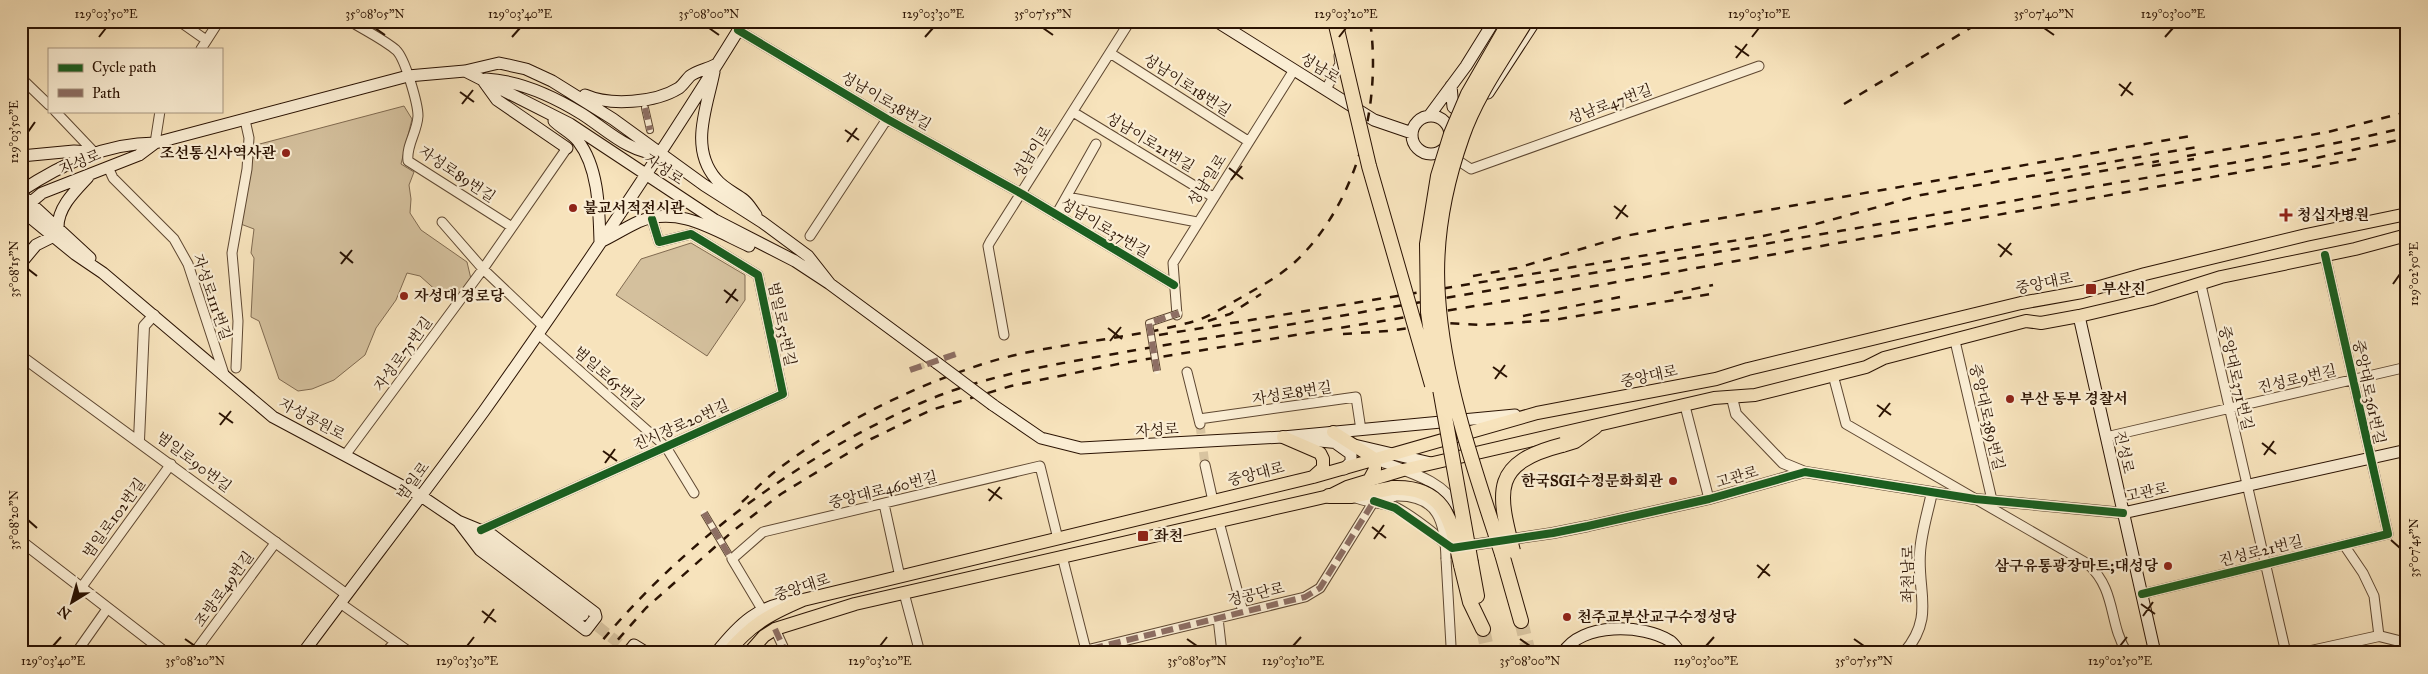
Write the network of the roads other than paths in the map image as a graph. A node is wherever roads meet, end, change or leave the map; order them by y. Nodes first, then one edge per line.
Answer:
1 (179, 21) edge
2 (219, 21) edge
3 (350, 21) edge
4 (1130, 21) edge
5 (1216, 21) edge
6 (1334, 21) edge
7 (1340, 21) edge
8 (1494, 21) edge
9 (1510, 21) edge
10 (1526, 21) edge
11 (1535, 21) edge
12 (741, 26) edge
13 (206, 40) junction
14 (202, 48) edge
15 (1110, 52) junction
16 (1343, 56) junction
17 (715, 65) junction
18 (1759, 66) dead end
19 (1294, 70) junction
20 (465, 71) junction
21 (408, 76) junction
22 (21, 78) edge
23 (481, 78) junction
24 (1450, 86) junction
25 (1326, 89) junction
26 (572, 93) junction
27 (1342, 100) junction
28 (48, 104) edge
29 (539, 107) junction
30 (645, 108) dead end
31 (56, 112) edge
32 (160, 112) edge
33 (1073, 112) junction
34 (1429, 116) junction
35 (1469, 117) junction
36 (887, 119) junction
37 (245, 120) junction
38 (650, 130) dead end
39 (1412, 133) junction
40 (1450, 134) junction
41 (1248, 142) junction
42 (155, 143) junction
43 (1096, 144) dead end
44 (567, 148) joint
45 (1442, 150) junction
46 (94, 152) junction
47 (660, 154) junction
48 (21, 156) edge
49 (108, 167) junction
50 (91, 174) junction
51 (646, 176) junction
52 (1022, 194) junction
53 (1067, 197) junction
54 (1213, 197) junction
55 (23, 205) edge
56 (2407, 214) edge
57 (1056, 215) junction
58 (652, 219) junction
59 (442, 222) dead end
60 (762, 222) junction
61 (1197, 222) junction
62 (512, 227) junction
63 (56, 232) junction
64 (2407, 235) edge
65 (810, 236) dead end
66 (600, 242) junction
67 (2325, 255) junction
68 (795, 261) junction
69 (21, 263) edge
70 (483, 269) junction
71 (830, 284) junction
72 (1174, 285) junction
73 (2201, 285) junction
74 (1178, 314) joint
75 (154, 315) junction
76 (2080, 316) junction
77 (541, 330) junction
78 (1004, 335) dead end
79 (1955, 341) junction
80 (21, 356) edge
81 (2407, 367) edge
82 (236, 368) dead end
83 (1157, 371) dead end
84 (1187, 372) dead end
85 (224, 374) junction
86 (1833, 374) junction
87 (2352, 380) junction
88 (783, 394) joint
89 (1732, 398) junction
90 (1686, 406) junction
91 (2228, 409) junction
92 (1536, 413) junction
93 (1594, 427) junction
94 (1447, 429) junction
95 (1361, 430) junction
96 (1283, 437) junction
97 (1333, 437) junction
98 (2106, 438) junction
99 (139, 440) junction
100 (1350, 444) junction
101 (666, 447) junction
102 (2407, 450) edge
103 (346, 454) junction
104 (1395, 454) junction
105 (2369, 458) junction
106 (1375, 459) junction
107 (1432, 463) junction
108 (171, 464) junction
109 (1205, 465) tunnel mouth
110 (1344, 469) junction
111 (1403, 470) junction
112 (1805, 472) junction
113 (1313, 477) junction
114 (1370, 480) junction
115 (2246, 486) junction
116 (1394, 492) junction
117 (1932, 492) junction
118 (694, 494) dead end
119 (421, 496) junction
120 (1329, 496) junction
121 (1352, 496) junction
122 (1709, 499) junction
123 (1975, 499) junction
124 (1992, 500) junction
125 (1213, 501) junction
126 (1374, 501) junction
127 (884, 504) junction
128 (1176, 510) junction
129 (704, 513) dead end
130 (2123, 513) junction
131 (458, 521) junction
132 (1219, 522) junction
133 (481, 530) junction
134 (2388, 534) joint
135 (1147, 536) junction
136 (1058, 540) junction
137 (21, 541) edge
138 (276, 542) junction
139 (1477, 545) junction
140 (2344, 545) junction
141 (1508, 553) junction
142 (729, 555) dead end
143 (1062, 556) junction
144 (1466, 564) junction
145 (2265, 564) junction
146 (900, 577) junction
147 (81, 588) junction
148 (904, 593) junction
149 (2142, 594) junction
150 (343, 598) junction
151 (107, 609) junction
152 (1242, 612) junction
153 (764, 613) junction
154 (583, 615) tunnel mouth
155 (1520, 615) tunnel mouth
156 (1218, 618) junction
157 (739, 628) junction
158 (775, 629) junction
159 (1483, 629) tunnel mouth
160 (2378, 636) junction
161 (395, 642) junction
162 (2407, 643) edge
163 (1086, 650) junction
164 (76, 653) edge
165 (166, 653) edge
166 (194, 653) edge
167 (303, 653) edge
168 (386, 653) edge
169 (410, 653) edge
170 (628, 653) edge
171 (647, 653) edge
172 (706, 653) edge
173 (716, 653) edge
174 (727, 653) edge
175 (749, 653) edge
176 (786, 653) edge
177 (920, 653) edge
178 (1074, 653) edge
179 (1222, 653) edge
180 (1453, 653) edge
181 (1563, 653) edge
182 (1681, 653) edge
183 (1904, 653) edge
184 (2127, 653) edge
185 (2156, 653) edge
186 (2286, 653) edge
187 (2302, 653) edge

1 - 13 street
2 - 13 street
3 - 21 street, 자성로89번길
4 - 15 street, 성남이로
5 - 19 main road, 성남로
6 - 16 highway, bridge
6 - 25 street
7 - 16 highway, bridge
7 - 27 street
8 - 24 main road
9 - 94 highway, bridge
10 - 141 highway, bridge
11 - 35 main road
12 - 17 main road, 범일로
12 - 36 street, 성남이로38번길
13 - 14 street
15 - 33 street, 성남이로
15 - 41 street, 성남이로18번길
16 - 94 highway, bridge
17 - 26 main road
17 - 47 main road, 범일로
17 - 60 main road
18 - 45 street, 성남로47번길
19 - 25 main road, 성남로
19 - 41 street, 성남일로
20 - 21 main road, 자성로
20 - 23 main road, 자성로
20 - 26 main road, 자성로
21 - 37 main road, 자성로
21 - 62 street, 자성로89번길
22 - 28 street
23 - 29 main road, 자성로
23 - 44 main road
23 - 47 main road, 자성로
24 - 34 main road
24 - 35 main road
25 - 27 main road, 성남로
26 - 47 main road, 자성로
27 - 39 main road, 성남로
29 - 51 main road, 자성로
29 - 66 main road
30 - 38 street
31 - 46 street
32 - 42 street
33 - 52 street, 성남이로
33 - 54 street, 성남이로21번길
34 - 39 main road
34 - 40 main road
35 - 40 main road
36 - 52 street, 성남이로38번길
36 - 65 street
37 - 42 main road, 자성로
37 - 82 street
39 - 45 main road
40 - 45 main road
41 - 54 street, 성남일로
42 - 46 main road, 자성로
42 - 49 main road, 자성로
43 - 53 street, 성남이로37번길
44 - 62 street, 자성로75번길
46 - 48 main road
46 - 55 main road, 자성로
47 - 51 main road, 범일로
47 - 60 main road, 자성로
49 - 50 main road, 자성로
49 - 85 street, 자성로111번길
50 - 55 main road, 자성로
50 - 63 main road
51 - 66 main road, 범일로
51 - 68 main road, 자성로
52 - 57 street, 성남이로37번길
52 - 78 street, 성남이로
53 - 57 street, 성남이로37번길
53 - 61 street
54 - 61 street, 성남일로
55 - 63 main road, 자성공원로
56 - 92 main road, 중앙대로
57 - 72 street, 성남이로37번길
58 - 66 main road
58 - 68 main road
58 - 88 street, 범일로53번길
59 - 70 street
60 - 71 main road, 자성로
61 - 72 street, 성남일로
62 - 70 street, 자성로75번길
63 - 69 main road
63 - 75 main road, 자성공원로
64 - 67 main road, 중앙대로
66 - 77 main road, 범일로
67 - 73 main road, 중앙대로
67 - 87 street, 중앙대로361번길
68 - 71 main road, 자성로
70 - 77 street
70 - 103 street, 자성로75번길
71 - 96 main road, 자성로, bridge
72 - 74 street, 성남일로
73 - 76 main road, 중앙대로
73 - 91 street, 중앙대로371번길
74 - 83 street, bridge
75 - 85 main road, 자성공원로
75 - 99 street
76 - 79 main road, 중앙대로
76 - 98 main road, 진성로
77 - 101 street, 범일로65번길
77 - 119 main road, 범일로
79 - 86 main road, 중앙대로
79 - 124 street, 중앙대로389번길
80 - 99 street, 범일로90번길
81 - 87 street, 진성로9번길
84 - 95 street, 자성로8번길
85 - 103 main road, 자성공원로
86 - 89 main road, 중앙대로
86 - 123 street
87 - 91 street, 진성로9번길
87 - 105 street, 중앙대로361번길
88 - 101 street, 진시장로20번길
89 - 90 main road, 중앙대로
89 - 112 street
90 - 93 main road, 중앙대로
90 - 122 street
91 - 98 street, 진성로9번길
91 - 115 street, 중앙대로371번길
92 - 95 main road, 자성로
92 - 104 main road, 중앙대로
93 - 107 main road, 중앙대로
93 - 141 highway, bridge
94 - 144 highway, bridge
95 - 97 main road, 자성로
96 - 97 main road, 자성로
96 - 113 main road
97 - 100 main road
97 - 110 main road
98 - 130 main road, 진성로
99 - 108 street, 범일로90번길
100 - 104 main road
100 - 106 main road
101 - 118 street, 범일로65번길
101 - 133 street, 진시장로20번길
102 - 105 main road, 고관로
103 - 119 main road, 자성공원로
104 - 106 main road, 중앙대로
104 - 107 main road
105 - 115 main road, 고관로
105 - 134 street, 중앙대로361번길
106 - 110 main road, 중앙대로
106 - 111 street
106 - 114 main road
107 - 111 main road, 중앙대로
108 - 138 street, 범일로90번길
108 - 147 street, 범일로102번길
109 - 125 street
110 - 113 main road, 중앙대로
111 - 114 main road, 중앙대로
111 - 139 street
112 - 117 street, 고관로
112 - 122 street, 고관로
113 - 125 main road, 중앙대로
114 - 120 main road, 중앙대로
115 - 130 main road, 고관로
115 - 145 street, 중앙대로371번길
116 - 121 highway
116 - 126 street
116 - 144 highway, bridge
116 - 180 street, bridge
117 - 123 street, 고관로
117 - 183 street, 좌천남로
119 - 131 main road, 자성공원로
119 - 150 main road, 범일로
120 - 121 highway
120 - 132 main road, 중앙대로
121 - 126 street
122 - 139 street, 고관로
123 - 124 street, 고관로
123 - 184 street
124 - 130 street, 고관로
125 - 128 main road, 중앙대로
126 - 139 street, 고관로
126 - 152 street, 정공단로
127 - 136 street, 중앙대로460번길
127 - 146 street
127 - 153 street, 중앙대로460번길
128 - 135 main road
128 - 136 main road, 중앙대로
129 - 142 street, bridge
130 - 149 main road, 진성로
131 - 133 main road
131 - 133 main road
131 - 154 main road
132 - 135 main road, 중앙대로
132 - 152 street
134 - 140 street, 진성로21번길
135 - 143 main road, 중앙대로
136 - 146 main road, 중앙대로
137 - 147 street
138 - 150 street, 범일로90번길
138 - 166 street, 조방로49번길
140 - 145 street, 진성로21번길
140 - 160 street
141 - 155 highway
143 - 148 main road, 중앙대로
143 - 163 street
144 - 159 highway
145 - 149 street, 진성로21번길
145 - 186 street, 중앙대로371번길
146 - 153 main road, 중앙대로
147 - 151 street
148 - 158 main road, 중앙대로
148 - 177 street
149 - 185 main road, 진성로
150 - 161 street
150 - 167 main road, 범일로
151 - 164 street
151 - 165 street
152 - 156 street, 정공단로
153 - 157 main road
153 - 174 main road, 중앙대로
156 - 163 street, 정공단로
156 - 179 street
157 - 172 main road
157 - 173 main road
158 - 175 main road, 중앙대로
158 - 176 street
160 - 162 street
160 - 187 street
161 - 168 street
161 - 169 street
163 - 178 street, 정공단로
170 - 171 main road
181 - 182 main road

